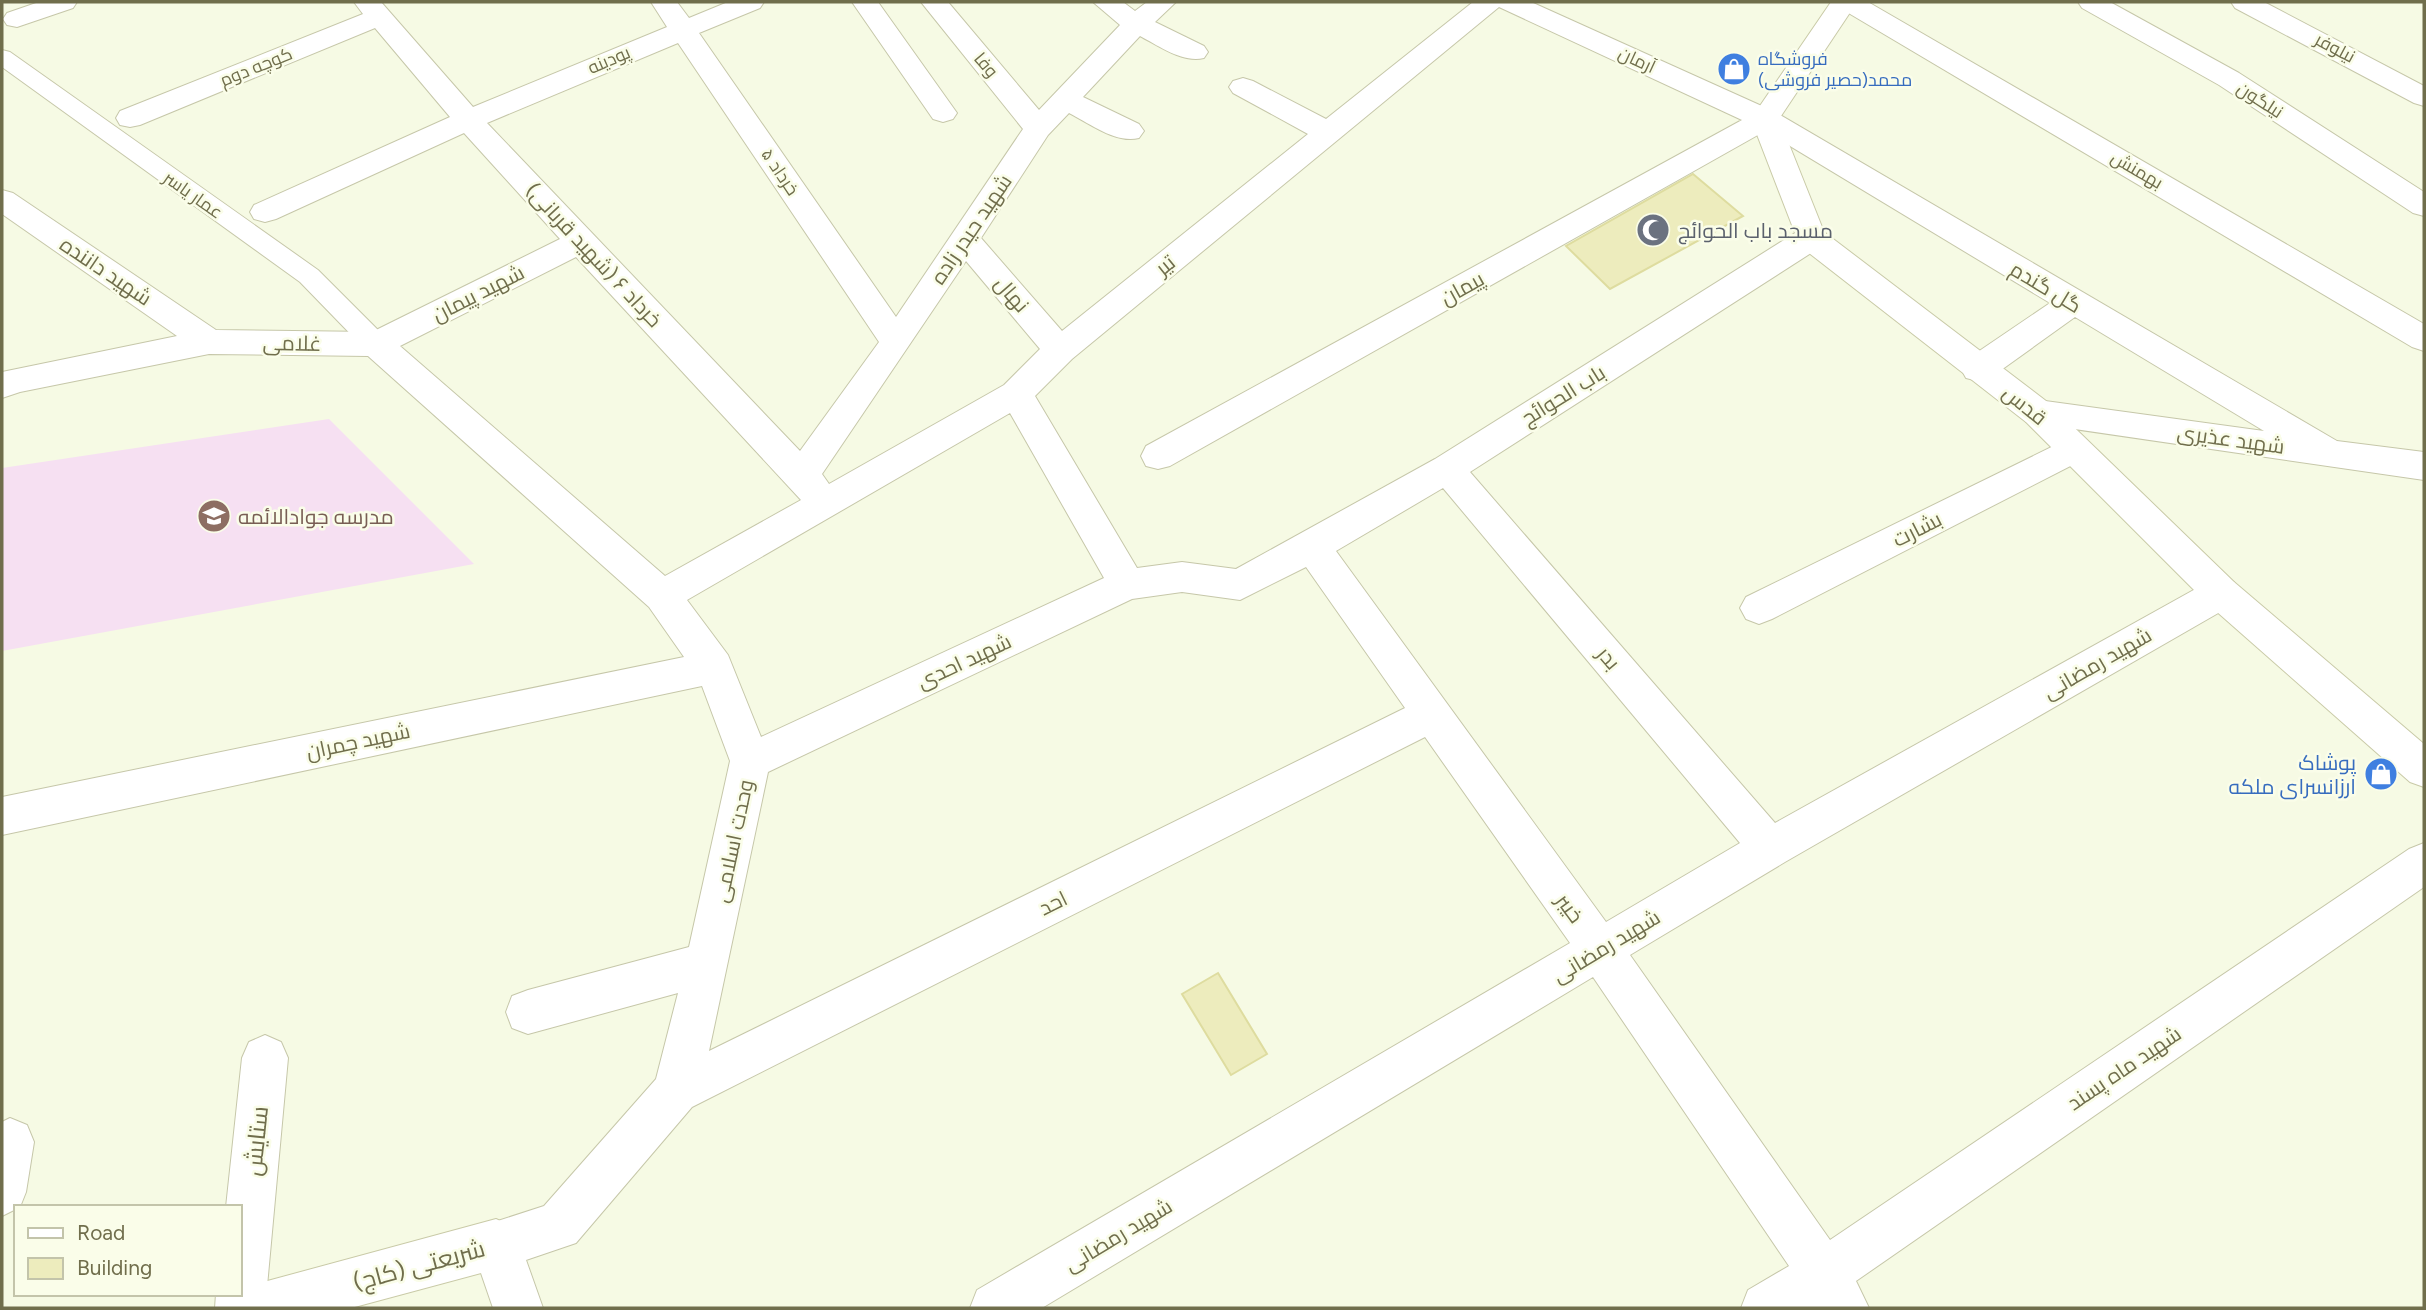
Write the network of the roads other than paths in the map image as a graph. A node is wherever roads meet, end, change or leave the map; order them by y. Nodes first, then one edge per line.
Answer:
1 (64, 2) edge
2 (664, 2) edge
3 (751, 2) edge
4 (865, 2) edge
5 (934, 2) edge
6 (1106, 2) edge
7 (1163, 2) edge
8 (1489, 2) edge
9 (1509, 2) edge
10 (1847, 2) edge
11 (2091, 2) edge
12 (2244, 2) edge
13 (374, 9) edge
14 (17, 19) dead end
15 (1136, 24) junction
16 (682, 30) junction
17 (1194, 52) dead end
18 (2, 57) edge
19 (1243, 87) dead end
20 (2424, 97) edge
21 (1066, 100) junction
22 (943, 113) dead end
23 (131, 118) dead end
24 (1765, 119) junction
25 (468, 120) junction
26 (1038, 128) junction
27 (1129, 131) dead end
28 (1327, 132) junction
29 (2, 200) edge
30 (2424, 206) edge
31 (265, 212) dead end
32 (1811, 238) junction
33 (964, 239) junction
34 (580, 242) junction
35 (2073, 303) junction
36 (2424, 339) edge
37 (209, 342) junction
38 (896, 342) junction
39 (376, 344) junction
40 (1060, 350) junction
41 (1978, 369) junction
42 (6, 380) edge
43 (1016, 394) junction
44 (2038, 414) junction
45 (2074, 449) junction
46 (2328, 452) junction
47 (1158, 456) dead end
48 (2424, 466) edge
49 (1447, 468) junction
50 (802, 475) junction
51 (824, 503) junction
52 (1312, 547) junction
53 (1182, 577) joint
54 (1127, 584) junction
55 (2221, 593) junction
56 (662, 596) junction
57 (1759, 608) dead end
58 (714, 667) junction
59 (1430, 715) junction
60 (750, 761) junction
61 (2424, 769) edge
62 (2, 816) edge
63 (1770, 848) junction
64 (2424, 863) edge
65 (1600, 949) junction
66 (707, 964) junction
67 (528, 1012) dead end
68 (265, 1058) dead end
69 (676, 1091) junction
70 (9, 1142) dead end
71 (2, 1192) edge
72 (496, 1244) junction
73 (242, 1288) edge
74 (1834, 1291) edge
75 (260, 1308) edge
76 (518, 1308) edge
77 (996, 1308) edge
78 (1766, 1308) edge

1 - 14 street
2 - 16 street, خرداد ۵
3 - 16 street, پودینه
4 - 22 street
5 - 26 street, وفا
6 - 15 street
7 - 15 street, شهید حیدر زاده
8 - 28 street, تیر
9 - 24 street, آرمان
10 - 24 street
10 - 36 street, بهمنش
11 - 30 street, نیلگون
12 - 20 street, نیلوفر
13 - 23 street, کوچه دوم
13 - 25 street, خرداد ۶ (شهید قربانی)
15 - 17 street
15 - 21 street, شهید حیدر زاده
16 - 25 street, پودینه
16 - 38 street, خرداد ۵
18 - 39 lane, عمار یاسر
19 - 28 street
21 - 26 street, شهید حیدر زاده
21 - 27 street
24 - 32 street
24 - 35 street, گل گندم
24 - 47 street, پیمان
25 - 31 street, پودینه
25 - 34 street, خرداد ۶ (شهید قربانی)
26 - 33 street, شهید حیدر زاده
28 - 40 street, تیر
29 - 37 street, شهید داننده
32 - 41 street, قدس
32 - 49 street, باب الحوائج
33 - 38 street, شهید حیدر زاده
33 - 40 street, نهال
34 - 39 street, شهید پیمان
34 - 50 street, خرداد ۶ (شهید قربانی)
35 - 41 street
35 - 46 street, گل گندم
37 - 39 street, غلامی
37 - 42 street, غلامی
38 - 50 street, شهید حیدر زاده
39 - 56 street, وحدت اسلامی
40 - 43 street, تیر
41 - 44 street, قدس
43 - 51 street, تیر
43 - 54 street
44 - 45 street, قدس
44 - 46 street, شهید عذیری
45 - 55 street, قدس
45 - 57 street, بشارت
46 - 48 street, شهید عذیری
49 - 52 street, باب الحوائج
49 - 63 street, بدر
50 - 51 street, خرداد ۶ (شهید قربانی)
51 - 56 street, تیر
52 - 53 street, باب الحوائج
52 - 59 street, خیبر
53 - 54 street, شهید احدی
54 - 60 street, شهید احدی
55 - 61 street, قدس
55 - 63 street, شهید رمضانی
56 - 58 street, وحدت اسلامی
58 - 60 street, وحدت اسلامی
58 - 62 street, شهید چمران
59 - 65 street, خیبر
59 - 69 street, احد
60 - 66 street, وحدت اسلامی
63 - 65 street, شهید رمضانی
64 - 74 street, شهید ماه پسند
65 - 74 street, خیبر
65 - 77 street, شهید رمضانی
66 - 67 street
66 - 69 street, وحدت اسلامی
68 - 73 street, ستایش
69 - 72 street, وحدت اسلامی
70 - 71 street
72 - 75 street, شریعتی (کاج)
72 - 76 street
74 - 78 street, شهید ماه پسند

